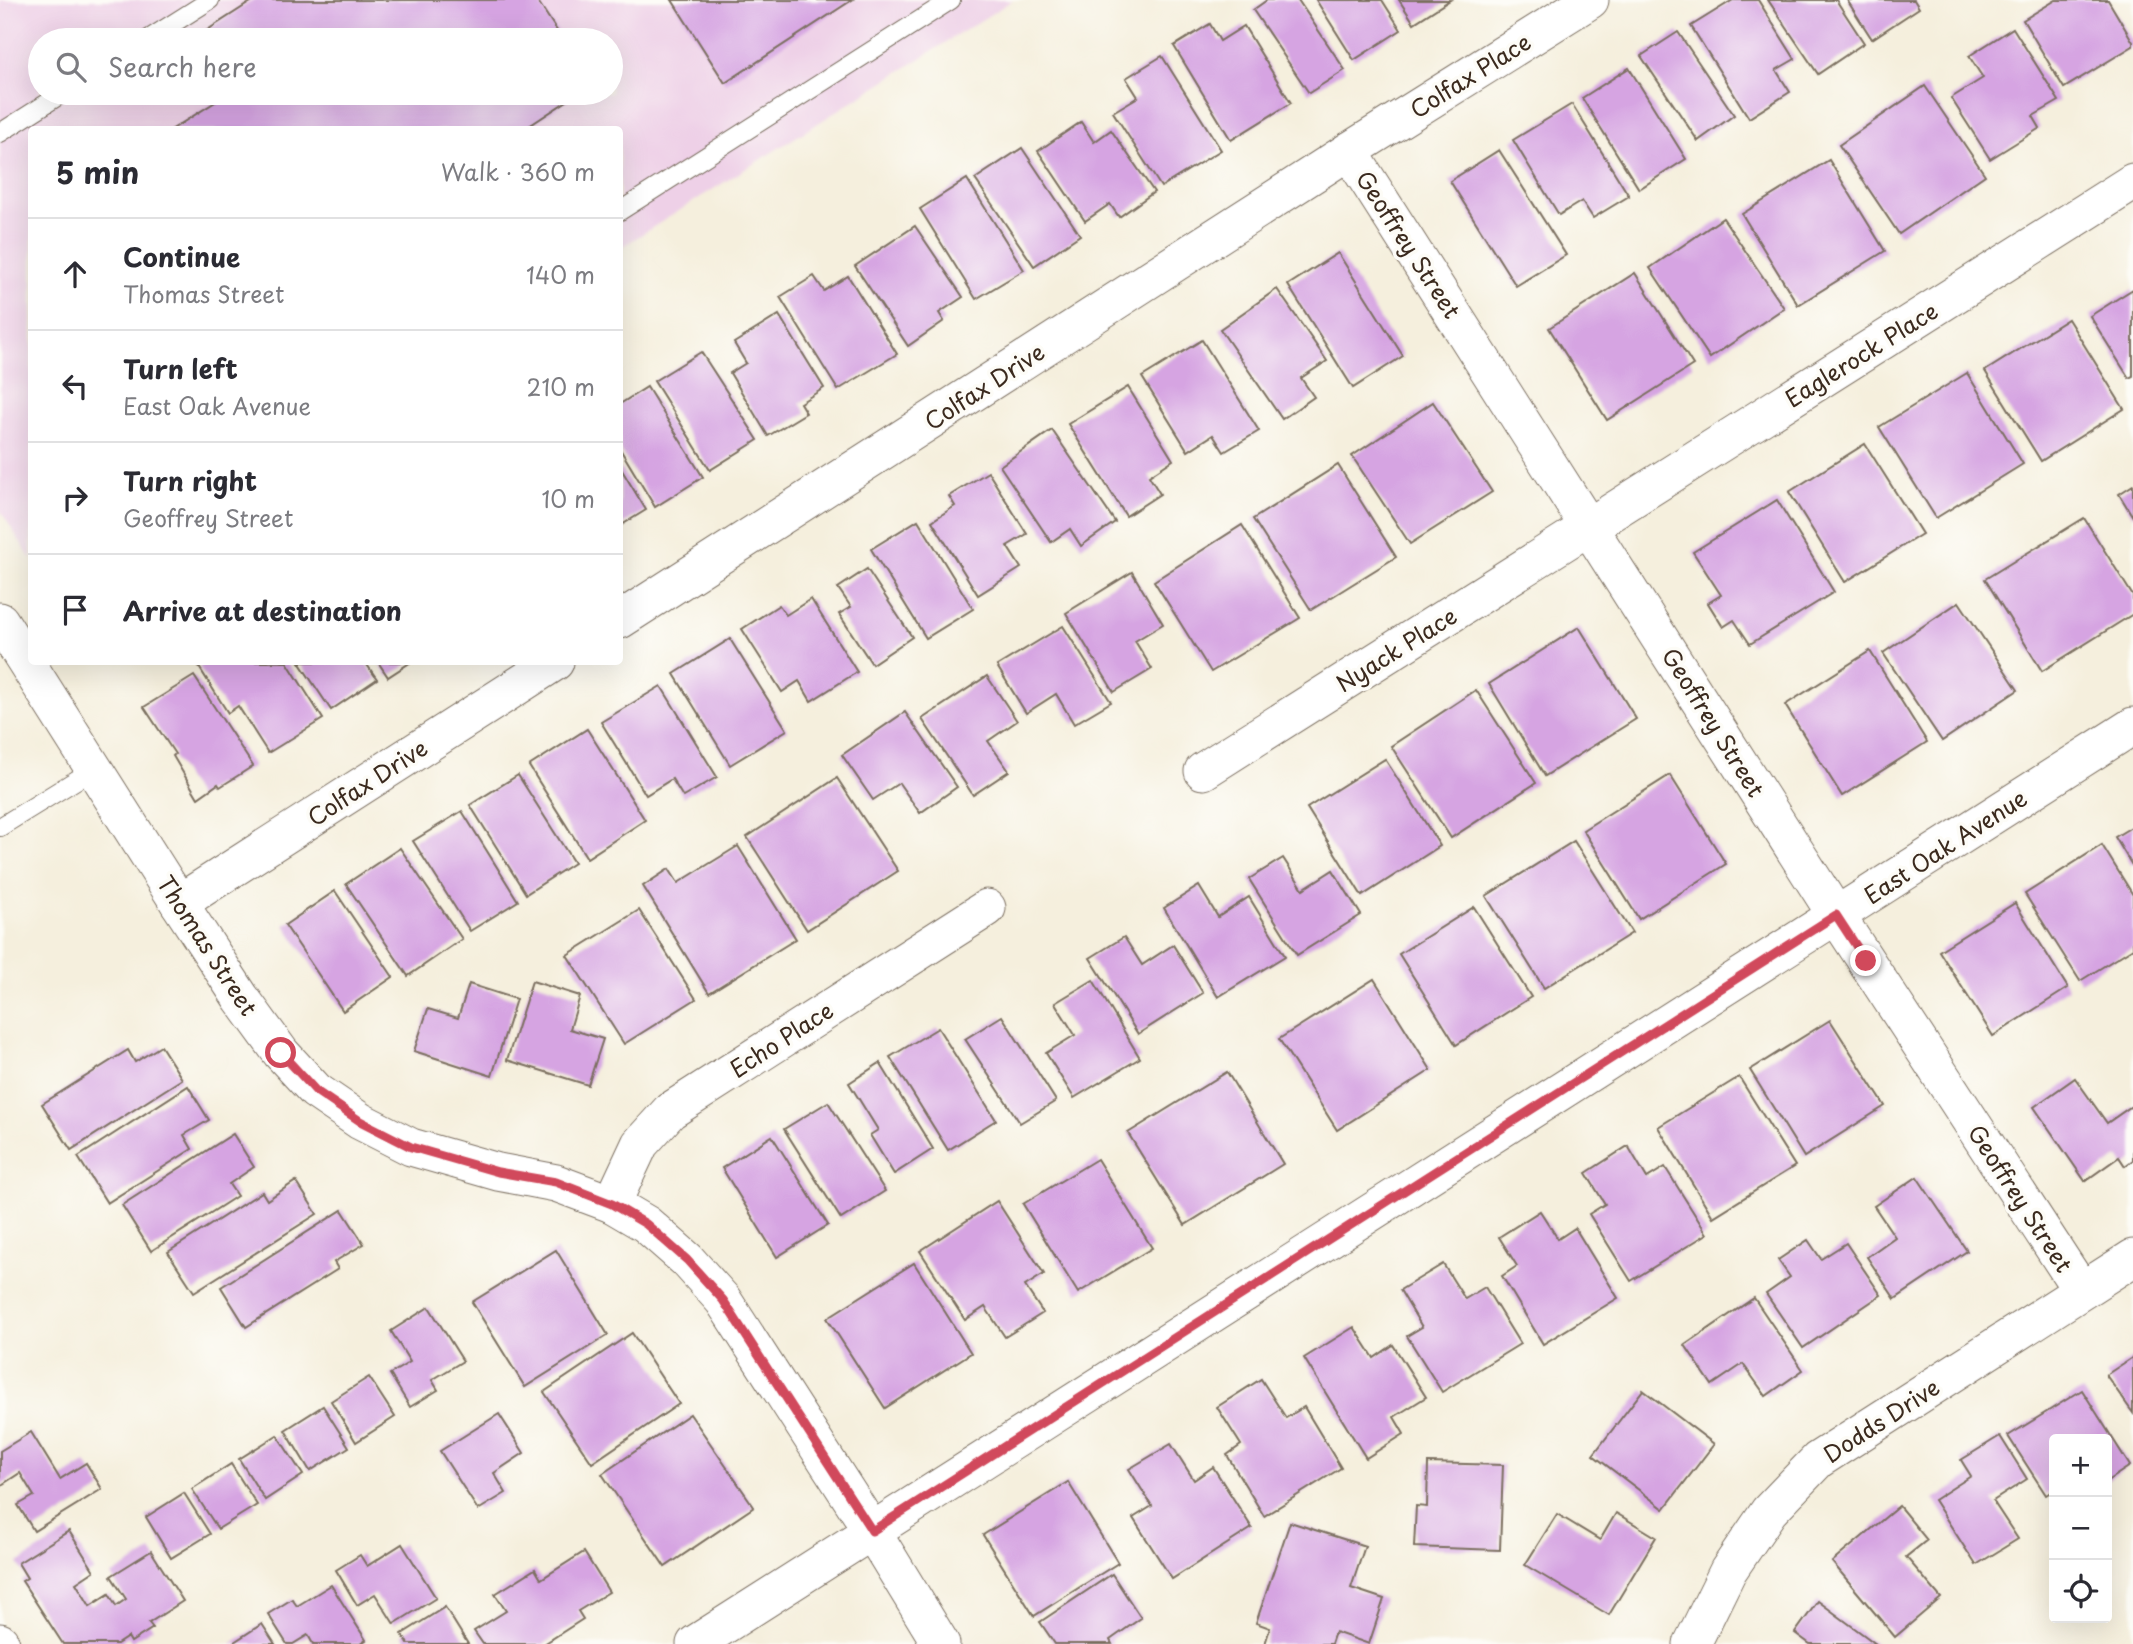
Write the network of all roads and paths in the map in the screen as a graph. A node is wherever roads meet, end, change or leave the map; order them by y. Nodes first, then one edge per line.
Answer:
1 (211, 0) edge
2 (951, 0) edge
3 (1590, 0) edge
4 (166, 28) edge
5 (44, 105) edge
6 (0, 133) edge
7 (1349, 151) junction
8 (2133, 182) edge
9 (623, 209) edge
10 (1590, 527) junction
11 (623, 618) edge
12 (0, 621) edge
13 (26, 652) edge
14 (34, 665) edge
15 (550, 665) edge
16 (2133, 726) edge
17 (94, 769) junction
18 (1203, 771) dead end
19 (0, 827) edge
20 (179, 903) junction
21 (986, 908) dead end
22 (1836, 915) junction
23 (612, 1204) junction
24 (2133, 1258) edge
25 (2081, 1290) junction
26 (872, 1531) junction
27 (695, 1644) edge
28 (941, 1644) edge
29 (1692, 1644) edge

1 - 4 lane
2 - 9 lane
3 - 7 street, Colfax Place
5 - 6 lane
7 - 10 street, Geoffrey Street
7 - 11 street, Colfax Drive
8 - 10 street, Eaglerock Place
10 - 18 street, Nyack Place
10 - 22 street, Geoffrey Street
12 - 13 street, Thomas Street
14 - 17 street, Thomas Street
15 - 20 street, Colfax Drive
16 - 22 street, East Oak Avenue
17 - 19 lane
17 - 20 street, Thomas Street
20 - 23 street, Thomas Street
21 - 23 street, Echo Place
22 - 25 street, Geoffrey Street
22 - 26 street, East Oak Avenue
23 - 26 street, Thomas Street
24 - 25 street, Dodds Drive
25 - 29 street, Dodds Drive
26 - 27 street, East Oak Avenue
26 - 28 street, Thomas Street

